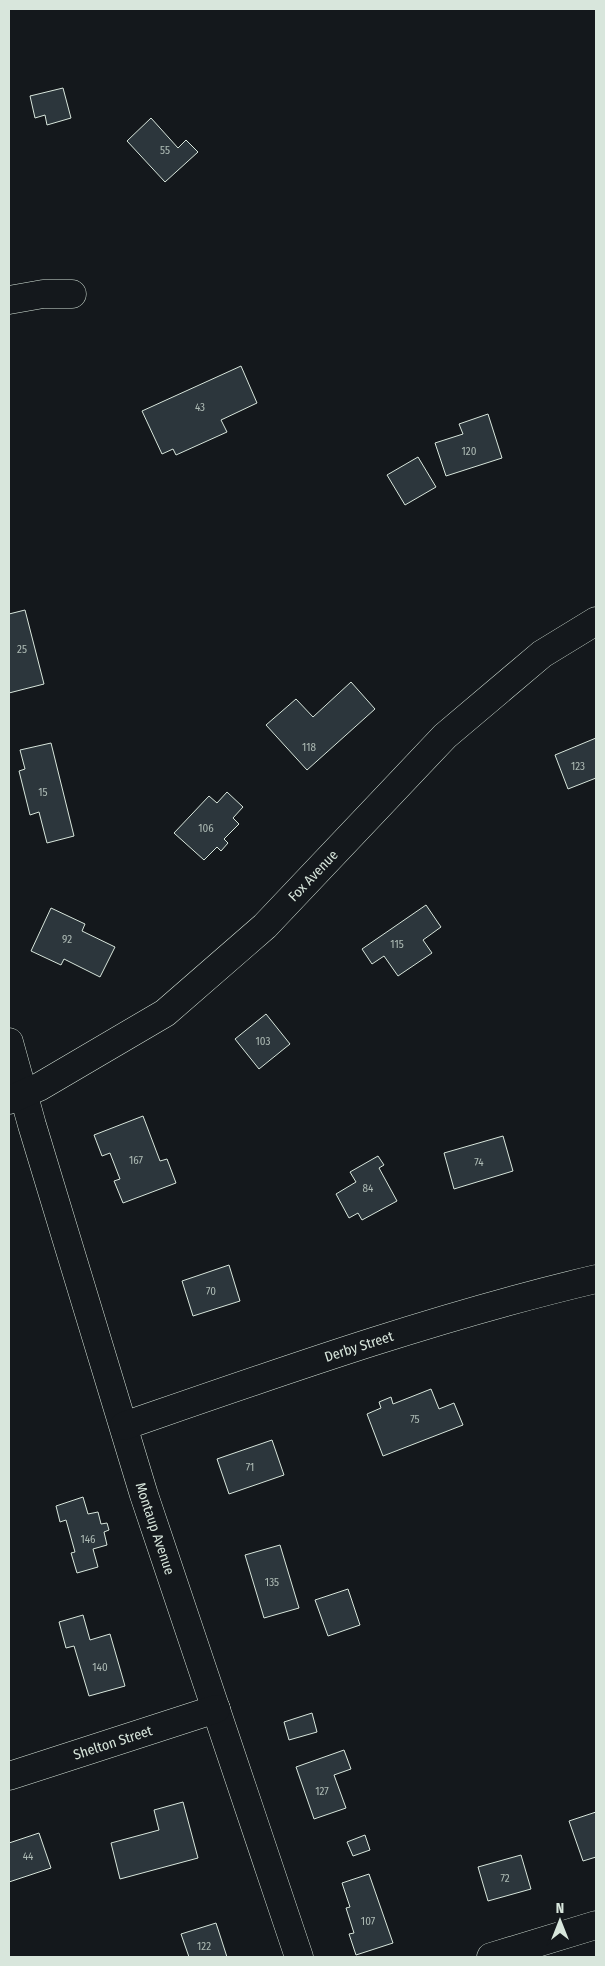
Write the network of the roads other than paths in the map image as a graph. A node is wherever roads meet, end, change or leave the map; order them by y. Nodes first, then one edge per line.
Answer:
1 (72, 294) dead end
2 (9, 300) edge
3 (596, 621) edge
4 (9, 1042) edge
5 (16, 1097) edge
6 (596, 1279) edge
7 (124, 1426) junction
8 (216, 1709) junction
9 (9, 1776) edge
10 (596, 1925) edge
11 (299, 1957) edge
12 (491, 1957) edge

1 - 2 street
3 - 5 street, Fox Avenue
4 - 5 street, Montaup Avenue
5 - 7 street, Montaup Avenue
6 - 7 street, Derby Street
7 - 8 street, Montaup Avenue
8 - 9 street, Shelton Street
8 - 11 street, Montaup Avenue
10 - 12 street

